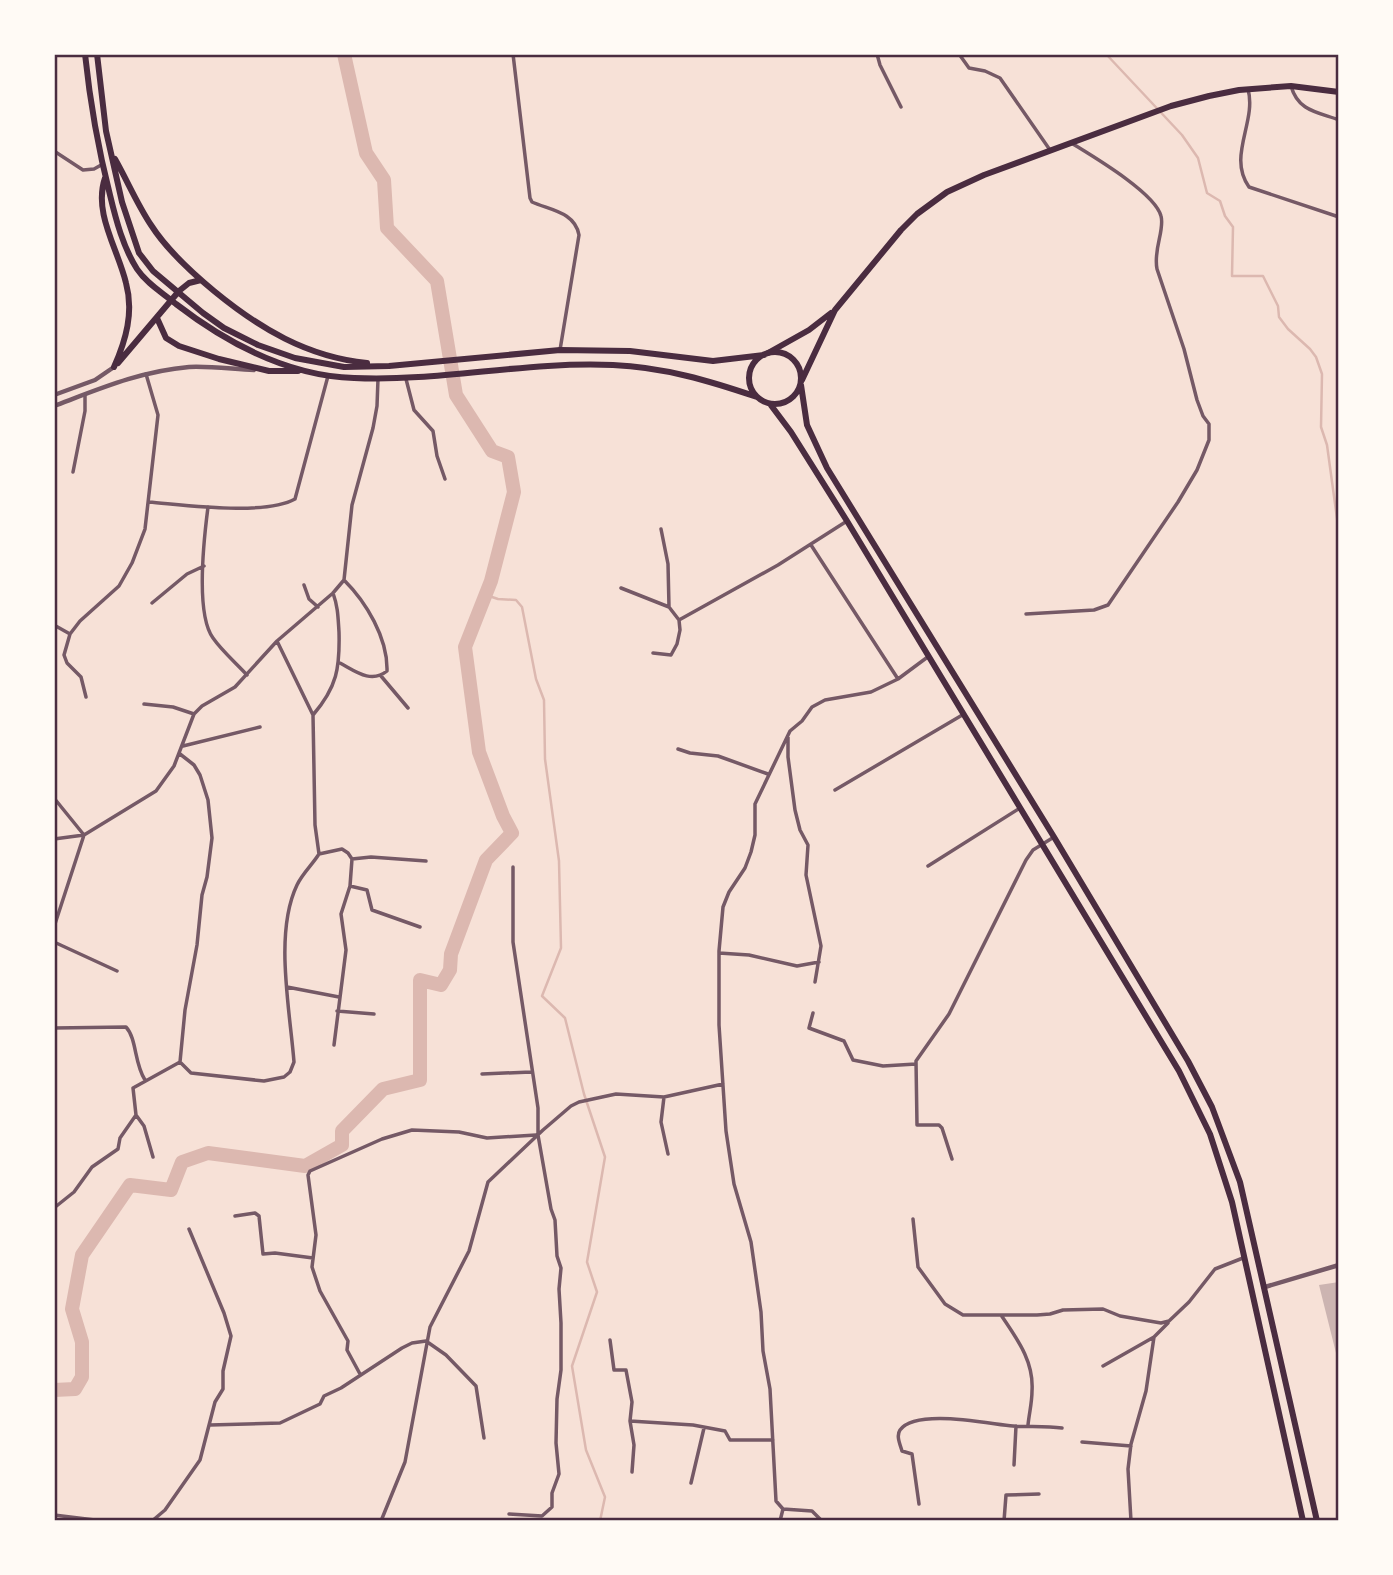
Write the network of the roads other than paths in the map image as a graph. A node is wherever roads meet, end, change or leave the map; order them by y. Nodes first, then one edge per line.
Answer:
1 (85, 54) edge
2 (97, 54) edge
3 (513, 54) edge
4 (877, 54) edge
5 (959, 54) edge
6 (1291, 86) junction
7 (1248, 89) junction
8 (1338, 90) edge
9 (901, 107) dead end
10 (1339, 120) edge
11 (1073, 144) junction
12 (54, 151) edge
13 (1051, 152) junction
14 (111, 153) junction
15 (103, 164) junction
16 (106, 177) junction
17 (1339, 217) edge
18 (201, 280) junction
19 (835, 310) junction
20 (157, 318) junction
21 (560, 350) junction
22 (766, 354) junction
23 (114, 366) junction
24 (389, 366) junction
25 (302, 370) junction
26 (269, 371) junction
27 (146, 374) junction
28 (328, 376) junction
29 (405, 377) junction
30 (378, 379) junction
31 (801, 383) junction
32 (85, 394) junction
33 (54, 395) edge
34 (757, 397) junction
35 (770, 404) junction
36 (54, 406) edge
37 (73, 472) dead end
38 (445, 479) dead end
39 (149, 502) junction
40 (208, 507) junction
41 (847, 522) junction
42 (661, 529) dead end
43 (811, 545) junction
44 (204, 566) junction
45 (344, 580) junction
46 (304, 585) dead end
47 (621, 588) dead end
48 (333, 593) junction
49 (152, 603) dead end
50 (317, 607) junction
51 (669, 607) junction
52 (1026, 614) dead end
53 (679, 620) junction
54 (54, 625) edge
55 (70, 634) junction
56 (277, 640) junction
57 (653, 653) dead end
58 (929, 656) junction
59 (340, 663) junction
60 (247, 675) junction
61 (381, 676) junction
62 (898, 679) junction
63 (86, 697) dead end
64 (144, 704) dead end
65 (408, 708) dead end
66 (194, 714) junction
67 (964, 714) junction
68 (313, 715) junction
69 (260, 727) dead end
70 (788, 735) junction
71 (183, 746) junction
72 (678, 749) dead end
73 (180, 754) junction
74 (768, 774) junction
75 (835, 790) dead end
76 (54, 798) edge
77 (1020, 808) junction
78 (84, 835) junction
79 (1054, 837) junction
80 (54, 839) edge
81 (1042, 843) junction
82 (318, 854) junction
83 (352, 859) junction
84 (426, 861) dead end
85 (928, 866) dead end
86 (513, 867) dead end
87 (350, 886) junction
88 (54, 927) edge
89 (420, 927) dead end
90 (54, 942) edge
91 (719, 953) junction
92 (819, 962) junction
93 (117, 971) dead end
94 (815, 982) dead end
95 (287, 987) junction
96 (339, 997) junction
97 (337, 1011) junction
98 (813, 1013) dead end
99 (373, 1014) dead end
100 (54, 1028) edge
101 (334, 1045) dead end
102 (180, 1062) junction
103 (916, 1065) junction
104 (531, 1072) junction
105 (482, 1074) dead end
106 (145, 1080) junction
107 (723, 1084) junction
108 (664, 1097) junction
109 (136, 1115) junction
110 (538, 1135) junction
111 (668, 1154) dead end
112 (153, 1157) dead end
113 (952, 1159) dead end
114 (54, 1208) edge
115 (235, 1216) dead end
116 (913, 1219) dead end
117 (188, 1229) dead end
118 (1245, 1257) junction
119 (313, 1258) junction
120 (1339, 1265) edge
121 (1265, 1287) junction
122 (1001, 1315) junction
123 (1169, 1321) junction
124 (1154, 1337) junction
125 (610, 1340) dead end
126 (426, 1341) junction
127 (1103, 1366) dead end
128 (360, 1374) junction
129 (630, 1421) junction
130 (210, 1425) junction
131 (1028, 1425) junction
132 (1016, 1426) junction
133 (704, 1428) junction
134 (1062, 1428) dead end
135 (1299, 1435) junction
136 (484, 1438) dead end
137 (1286, 1438) junction
138 (773, 1440) junction
139 (1082, 1442) dead end
140 (1131, 1446) junction
141 (1014, 1465) dead end
142 (632, 1472) dead end
143 (691, 1483) dead end
144 (1039, 1494) dead end
145 (919, 1504) dead end
146 (783, 1508) junction
147 (509, 1514) dead end
148 (54, 1515) edge
149 (103, 1521) edge
150 (152, 1521) edge
151 (381, 1521) edge
152 (780, 1521) edge
153 (822, 1521) edge
154 (1004, 1521) edge
155 (1131, 1521) edge
156 (1303, 1521) edge
157 (1317, 1521) edge

1 - 15 main road
2 - 14 main road
3 - 21 street
4 - 9 street
5 - 13 street
6 - 7 main road
6 - 8 main road
6 - 10 street
7 - 11 main road
7 - 17 street
11 - 13 main road
11 - 52 street
12 - 15 street
13 - 19 main road
14 - 18 main road
14 - 24 main road
15 - 16 main road
16 - 23 main road
16 - 25 main road
18 - 20 main road
18 - 24 main road
19 - 22 main road
19 - 31 main road
20 - 23 main road
20 - 26 main road
21 - 22 main road
21 - 24 main road
22 - 31 main road
22 - 34 main road
23 - 33 street
25 - 26 main road
25 - 28 main road
26 - 27 street
27 - 32 street
27 - 39 street
28 - 30 main road
28 - 40 street
29 - 30 main road
29 - 34 main road
29 - 38 street
30 - 45 street
31 - 35 main road
31 - 79 main road
32 - 36 street
32 - 37 street
34 - 35 main road
35 - 41 main road
39 - 40 street
39 - 55 street
40 - 44 street
41 - 43 street
41 - 58 main road
42 - 51 street
43 - 53 street
43 - 62 street
44 - 49 street
44 - 60 street
45 - 48 street
45 - 61 street
46 - 50 street
47 - 51 street
48 - 50 street
48 - 59 street
50 - 56 street
51 - 53 street
53 - 57 street
54 - 55 street
55 - 63 street
56 - 60 street
56 - 68 street
58 - 62 street
58 - 67 main road
59 - 61 street
59 - 68 street
60 - 66 street
61 - 65 street
62 - 70 street
64 - 66 street
66 - 71 street
67 - 75 street
67 - 77 main road
68 - 82 street
69 - 71 street
70 - 74 street
70 - 92 street
71 - 73 street
72 - 74 street
73 - 78 street
73 - 102 street
74 - 91 street
76 - 78 street
77 - 81 main road
77 - 85 street
78 - 80 street
78 - 88 street
79 - 81 street
79 - 121 main road
81 - 103 street
81 - 118 main road
82 - 83 street
82 - 95 street
83 - 84 street
83 - 87 street
86 - 104 street
87 - 89 street
87 - 96 street
90 - 93 street
91 - 92 street
91 - 107 street
92 - 94 street
95 - 96 street
95 - 102 street
96 - 97 street
97 - 99 street
97 - 101 street
98 - 103 street
100 - 106 street
102 - 106 street
103 - 113 street
104 - 105 street
104 - 110 street
106 - 109 street
107 - 108 street
107 - 138 street
108 - 110 street
108 - 111 street
109 - 112 street
109 - 114 street
110 - 119 street
110 - 126 street
110 - 147 street
115 - 119 street
116 - 122 street
117 - 130 street
118 - 123 street
118 - 137 main road
119 - 128 street
120 - 121 street
121 - 135 main road
122 - 123 street
122 - 131 street
123 - 124 street
124 - 127 street
124 - 140 street
125 - 129 street
126 - 128 street
126 - 136 street
126 - 151 street
128 - 130 street
129 - 133 street
129 - 142 street
130 - 150 street
131 - 132 street
131 - 134 street
132 - 141 street
132 - 145 street
133 - 138 street
133 - 143 street
135 - 137 main road
135 - 157 main road
137 - 156 main road
138 - 146 street
139 - 140 street
140 - 155 street
144 - 154 street
146 - 152 street
146 - 153 street
148 - 149 street

